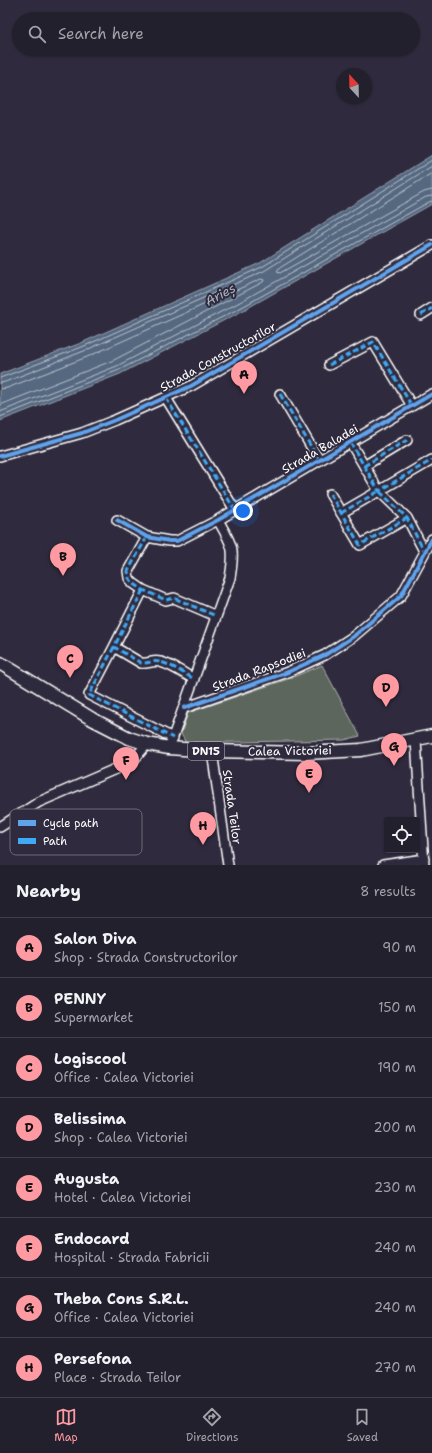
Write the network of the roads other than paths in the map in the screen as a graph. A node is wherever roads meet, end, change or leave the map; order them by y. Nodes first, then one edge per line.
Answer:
1 (432, 245) edge
2 (432, 308) edge
3 (421, 315) dead end
4 (330, 365) dead end
5 (280, 394) dead end
6 (432, 394) edge
7 (166, 398) junction
8 (412, 406) junction
9 (407, 440) dead end
10 (350, 442) junction
11 (0, 456) edge
12 (320, 460) junction
13 (432, 460) edge
14 (364, 466) junction
15 (379, 491) junction
16 (330, 494) dead end
17 (234, 510) junction
18 (341, 513) junction
19 (407, 518) junction
20 (117, 520) dead end
21 (218, 520) junction
22 (147, 537) junction
23 (432, 539) edge
24 (424, 551) junction
25 (143, 590) junction
26 (216, 616) junction
27 (114, 647) junction
28 (0, 663) edge
29 (194, 679) junction
30 (184, 708) junction
31 (432, 736) edge
32 (416, 740) junction
33 (171, 743) junction
34 (147, 744) junction
35 (212, 752) junction
36 (27, 809) edge
37 (10, 820) edge
38 (0, 827) edge
39 (424, 862) edge
40 (228, 865) edge
41 (383, 865) edge

1 - 7 street, Strada Constructorilor
2 - 3 street
4 - 8 street
5 - 12 street
6 - 8 street, Strada Baladei
7 - 11 street, Strada Constructorilor
7 - 17 street
8 - 10 street, Strada Baladei
9 - 14 street
10 - 12 street, Strada Baladei
10 - 14 street
12 - 17 street, Strada Baladei
13 - 15 street
14 - 15 street
15 - 18 street
15 - 19 street
16 - 18 street
17 - 21 street, Strada Baladei
18 - 19 street
19 - 24 street
20 - 22 street, Strada Baladei
21 - 22 street, Strada Baladei
21 - 26 street
22 - 25 street
23 - 24 street, Strada Rapsodiei
24 - 30 street, Strada Rapsodiei
25 - 26 street
25 - 27 street
26 - 29 street
27 - 29 street
27 - 33 street
28 - 34 main road, Calea Victoriei / DN15
29 - 30 street
30 - 33 street
31 - 32 main road, Calea Victoriei / DN15
32 - 35 main road, Calea Victoriei / DN15
32 - 39 street
33 - 34 main road, Calea Victoriei / DN15
33 - 35 main road, Calea Victoriei / DN15
34 - 36 street
35 - 40 street, Strada Teilor
37 - 38 street
39 - 41 street

